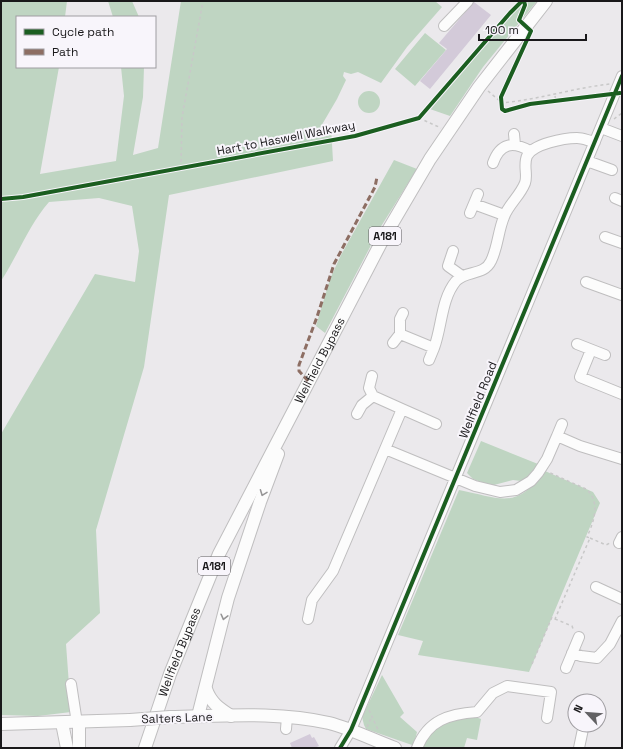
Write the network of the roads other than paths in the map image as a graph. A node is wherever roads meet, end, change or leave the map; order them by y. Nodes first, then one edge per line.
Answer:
1 (468, 1) edge
2 (546, 1) edge
3 (444, 26) dead end
4 (619, 83) edge
5 (601, 128) junction
6 (514, 134) dead end
7 (622, 136) edge
8 (595, 142) junction
9 (515, 145) junction
10 (530, 151) junction
11 (587, 161) junction
12 (493, 163) dead end
13 (612, 170) dead end
14 (474, 204) dead end
15 (504, 215) junction
16 (605, 237) dead end
17 (622, 243) edge
18 (453, 251) dead end
19 (462, 276) junction
20 (586, 282) dead end
21 (622, 295) edge
22 (402, 318) dead end
23 (400, 334) junction
24 (393, 343) dead end
25 (577, 344) dead end
26 (434, 348) junction
27 (591, 350) junction
28 (605, 355) dead end
29 (429, 360) dead end
30 (372, 376) dead end
31 (303, 391) junction
32 (622, 394) edge
33 (373, 396) junction
34 (402, 409) junction
35 (357, 414) dead end
36 (436, 424) dead end
37 (562, 424) dead end
38 (557, 436) junction
39 (385, 449) junction
40 (621, 456) edge
41 (457, 478) junction
42 (596, 587) dead end
43 (622, 599) edge
44 (308, 619) dead end
45 (622, 621) edge
46 (579, 637) road end
47 (572, 653) junction
48 (566, 668) dead end
49 (71, 684) dead end
50 (206, 689) junction
51 (198, 716) junction
52 (232, 716) junction
53 (547, 718) dead end
54 (62, 723) junction
55 (78, 723) junction
56 (1, 724) edge
57 (351, 730) junction
58 (582, 733) edge
59 (67, 748) edge
60 (79, 748) edge
61 (145, 748) edge
62 (340, 748) edge
63 (395, 748) edge
64 (418, 748) edge
65 (580, 748) edge

1 - 3 street
2 - 31 main road, Wellfield Bypass / A181
4 - 5 street, Wellfield Road
5 - 7 street
5 - 8 street, Wellfield Road
6 - 9 street
8 - 10 street
8 - 11 street, Wellfield Road
9 - 10 street
9 - 12 street
10 - 15 street
11 - 13 street
11 - 41 street, Wellfield Road
14 - 15 street
15 - 19 street
16 - 17 street
18 - 19 street
19 - 26 street
20 - 21 street
22 - 23 street
23 - 24 street
23 - 26 street
25 - 27 street
26 - 29 street
27 - 28 street
27 - 32 street
30 - 33 street
31 -> 50 main road
31 - 61 main road, Wellfield Bypass / A181
33 - 34 street
33 - 35 street
34 - 36 street
34 - 39 street
37 - 38 street
38 - 40 street
38 - 41 street
39 - 41 street
39 - 44 street
41 - 57 street, Wellfield Road
42 - 43 street
45 - 47 street
46 - 47 street
47 - 48 street
49 - 55 street
50 - 51 main road
50 - 52 main road
51 - 52 main road, Salters Lane
51 - 55 main road, Salters Lane, bridge
52 - 57 main road, Salters Lane
53 - 64 street
54 - 55 main road, Salters Lane
54 - 56 main road, Salters Lane
54 - 59 main road
55 - 60 main road
57 - 62 street, Wellfield Road
57 - 63 main road, Salters Lane
58 - 65 street

